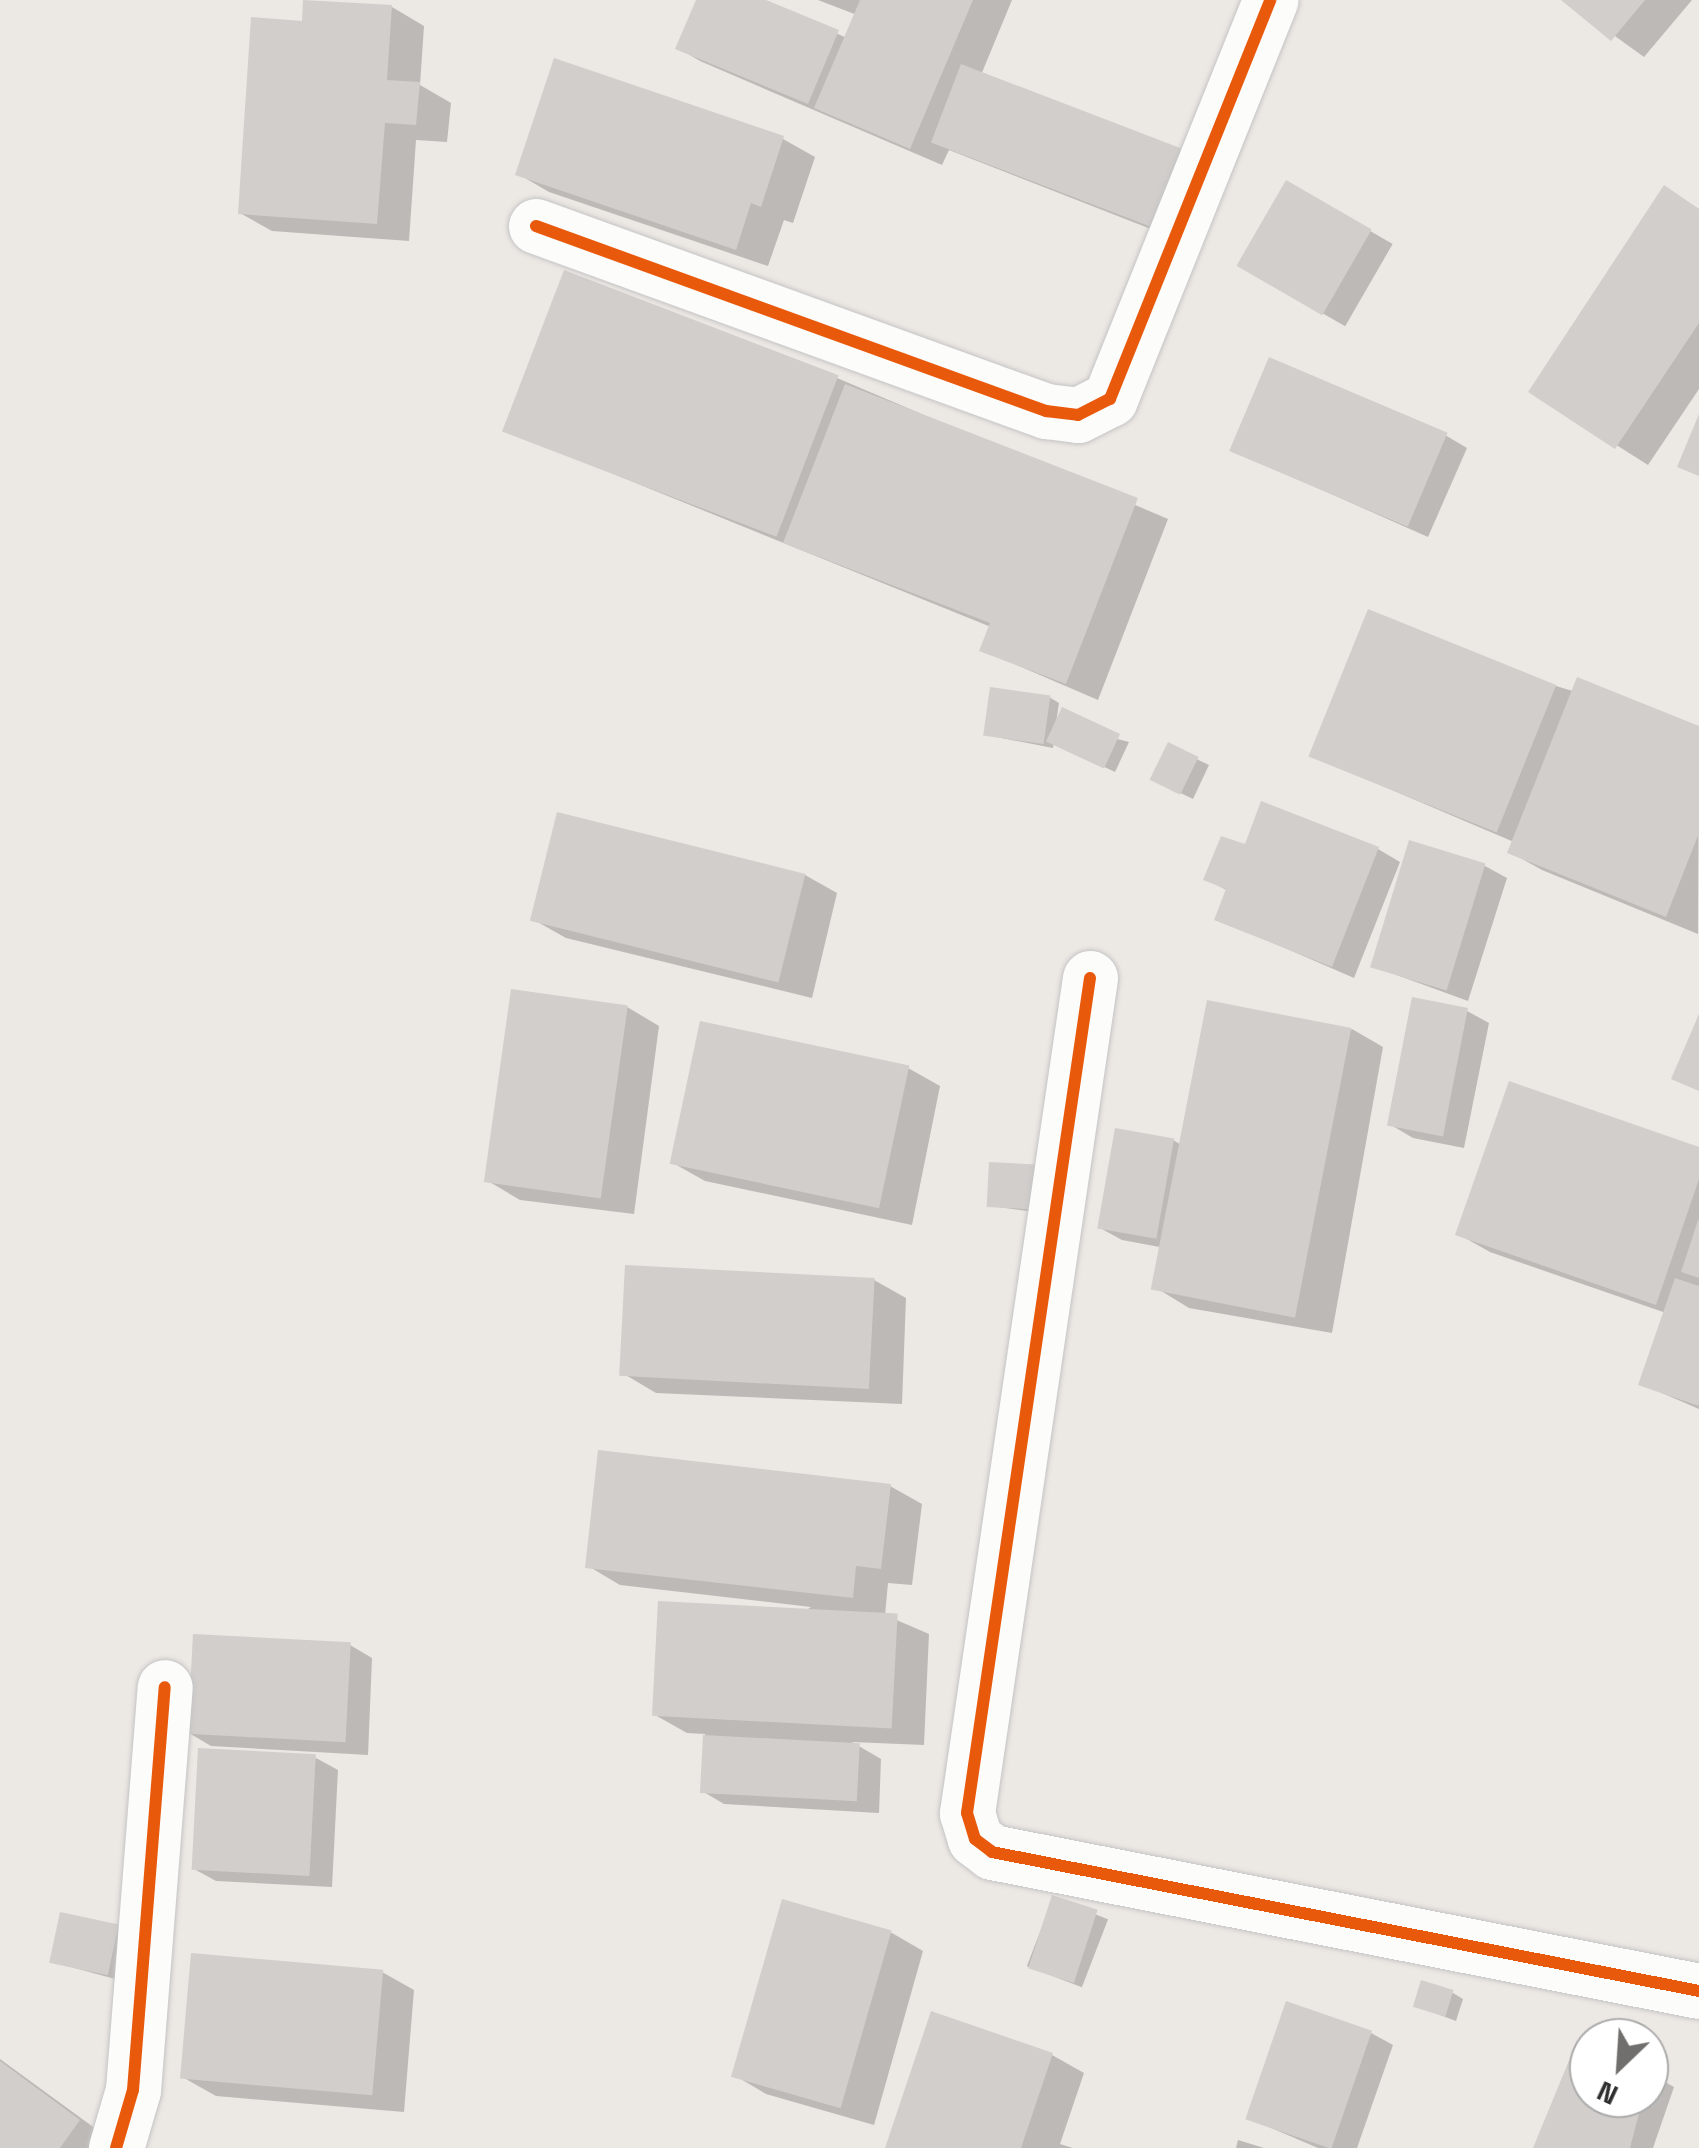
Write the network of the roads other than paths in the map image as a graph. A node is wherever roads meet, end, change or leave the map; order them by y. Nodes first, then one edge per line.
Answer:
1 (1270, 0) edge
2 (536, 226) dead end
3 (1090, 978) dead end
4 (165, 1687) dead end
5 (1699, 1990) edge
6 (116, 2148) edge

1 - 2 street
3 - 5 street
4 - 6 street

